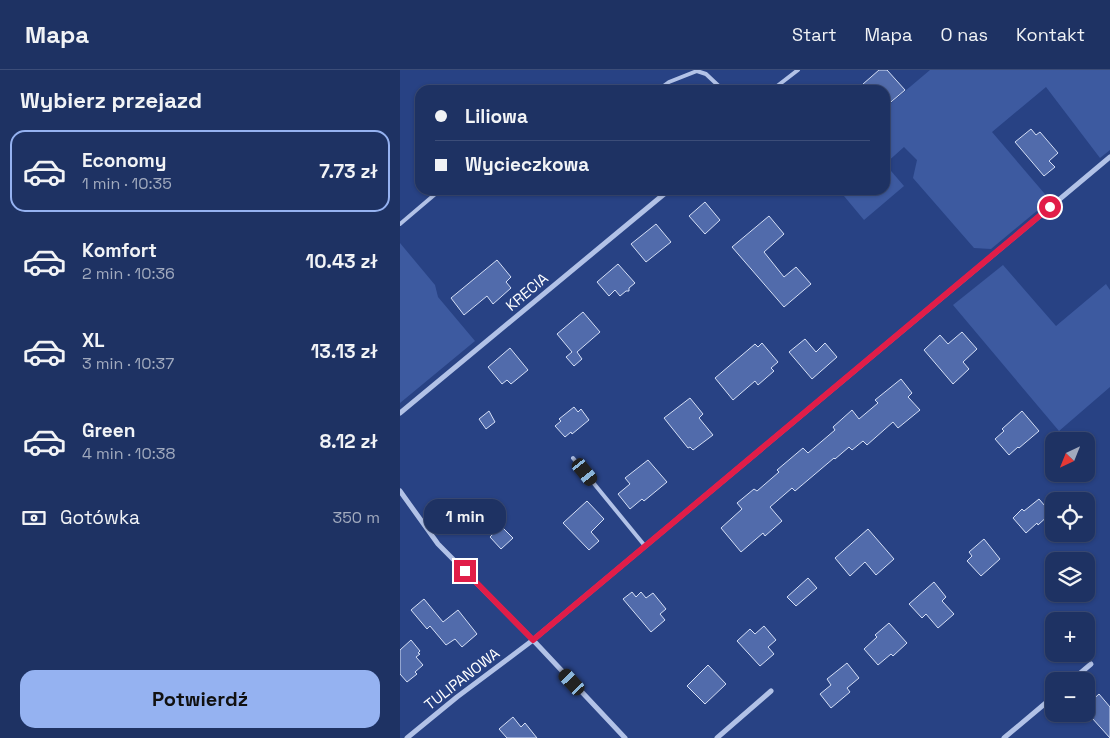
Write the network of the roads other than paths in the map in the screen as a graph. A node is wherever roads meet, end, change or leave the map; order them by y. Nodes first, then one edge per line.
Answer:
1 (798, 70) edge
2 (665, 85) edge
3 (718, 85) edge
4 (778, 85) edge
5 (1110, 157) edge
6 (434, 195) edge
7 (663, 195) edge
8 (400, 224) edge
9 (400, 413) edge
10 (573, 458) dead end
11 (400, 491) edge
12 (645, 546) junction
13 (533, 640) junction
14 (1091, 664) dead end
15 (1082, 672) edge
16 (771, 691) dead end
17 (1045, 704) edge
18 (407, 738) edge
19 (625, 738) edge
20 (717, 738) edge
21 (1004, 738) edge

1 - 4 lane
2 - 3 lane
5 - 12 street, TULIPANOWA
6 - 8 lane
7 - 9 street, KRECIA
10 - 12 lane
11 - 13 street
12 - 13 street, TULIPANOWA
13 - 18 street, TULIPANOWA
13 - 19 street
14 - 15 street
16 - 20 street
17 - 21 street

